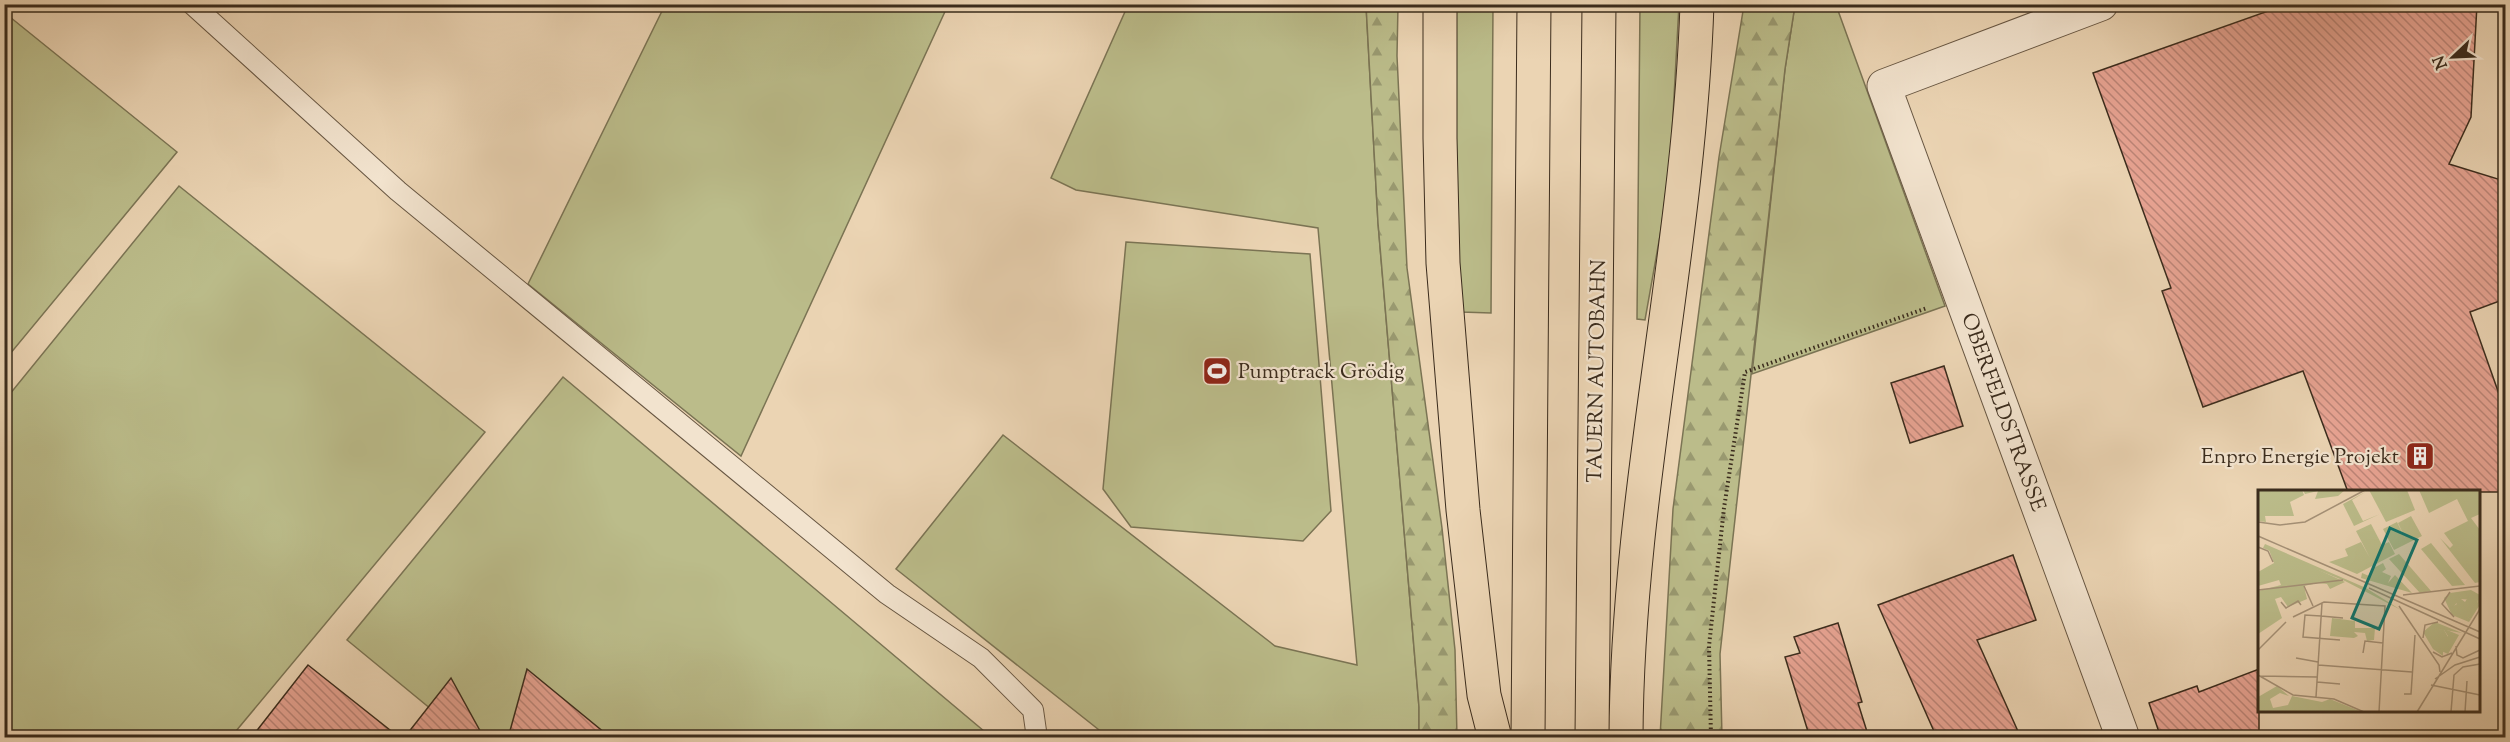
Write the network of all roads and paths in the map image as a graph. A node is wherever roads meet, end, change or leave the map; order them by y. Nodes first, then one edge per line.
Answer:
1 (192, 4) edge
2 (1440, 4) edge
3 (1534, 4) edge
4 (1599, 4) edge
5 (1697, 4) edge
6 (2101, 4) edge
7 (1961, 296) junction
8 (1037, 738) edge
9 (1495, 738) edge
10 (1528, 738) edge
11 (1593, 738) edge
12 (1626, 738) edge
13 (1711, 738) edge
14 (2123, 738) edge

1 - 8 lane
2 - 9 highway
3 - 10 highway
4 - 11 highway, TAUERN AUTOBAHN
5 - 12 highway
6 - 7 street, OBERFELDSTRASSE
7 - 13 path
7 - 14 street, OBERFELDSTRASSE

